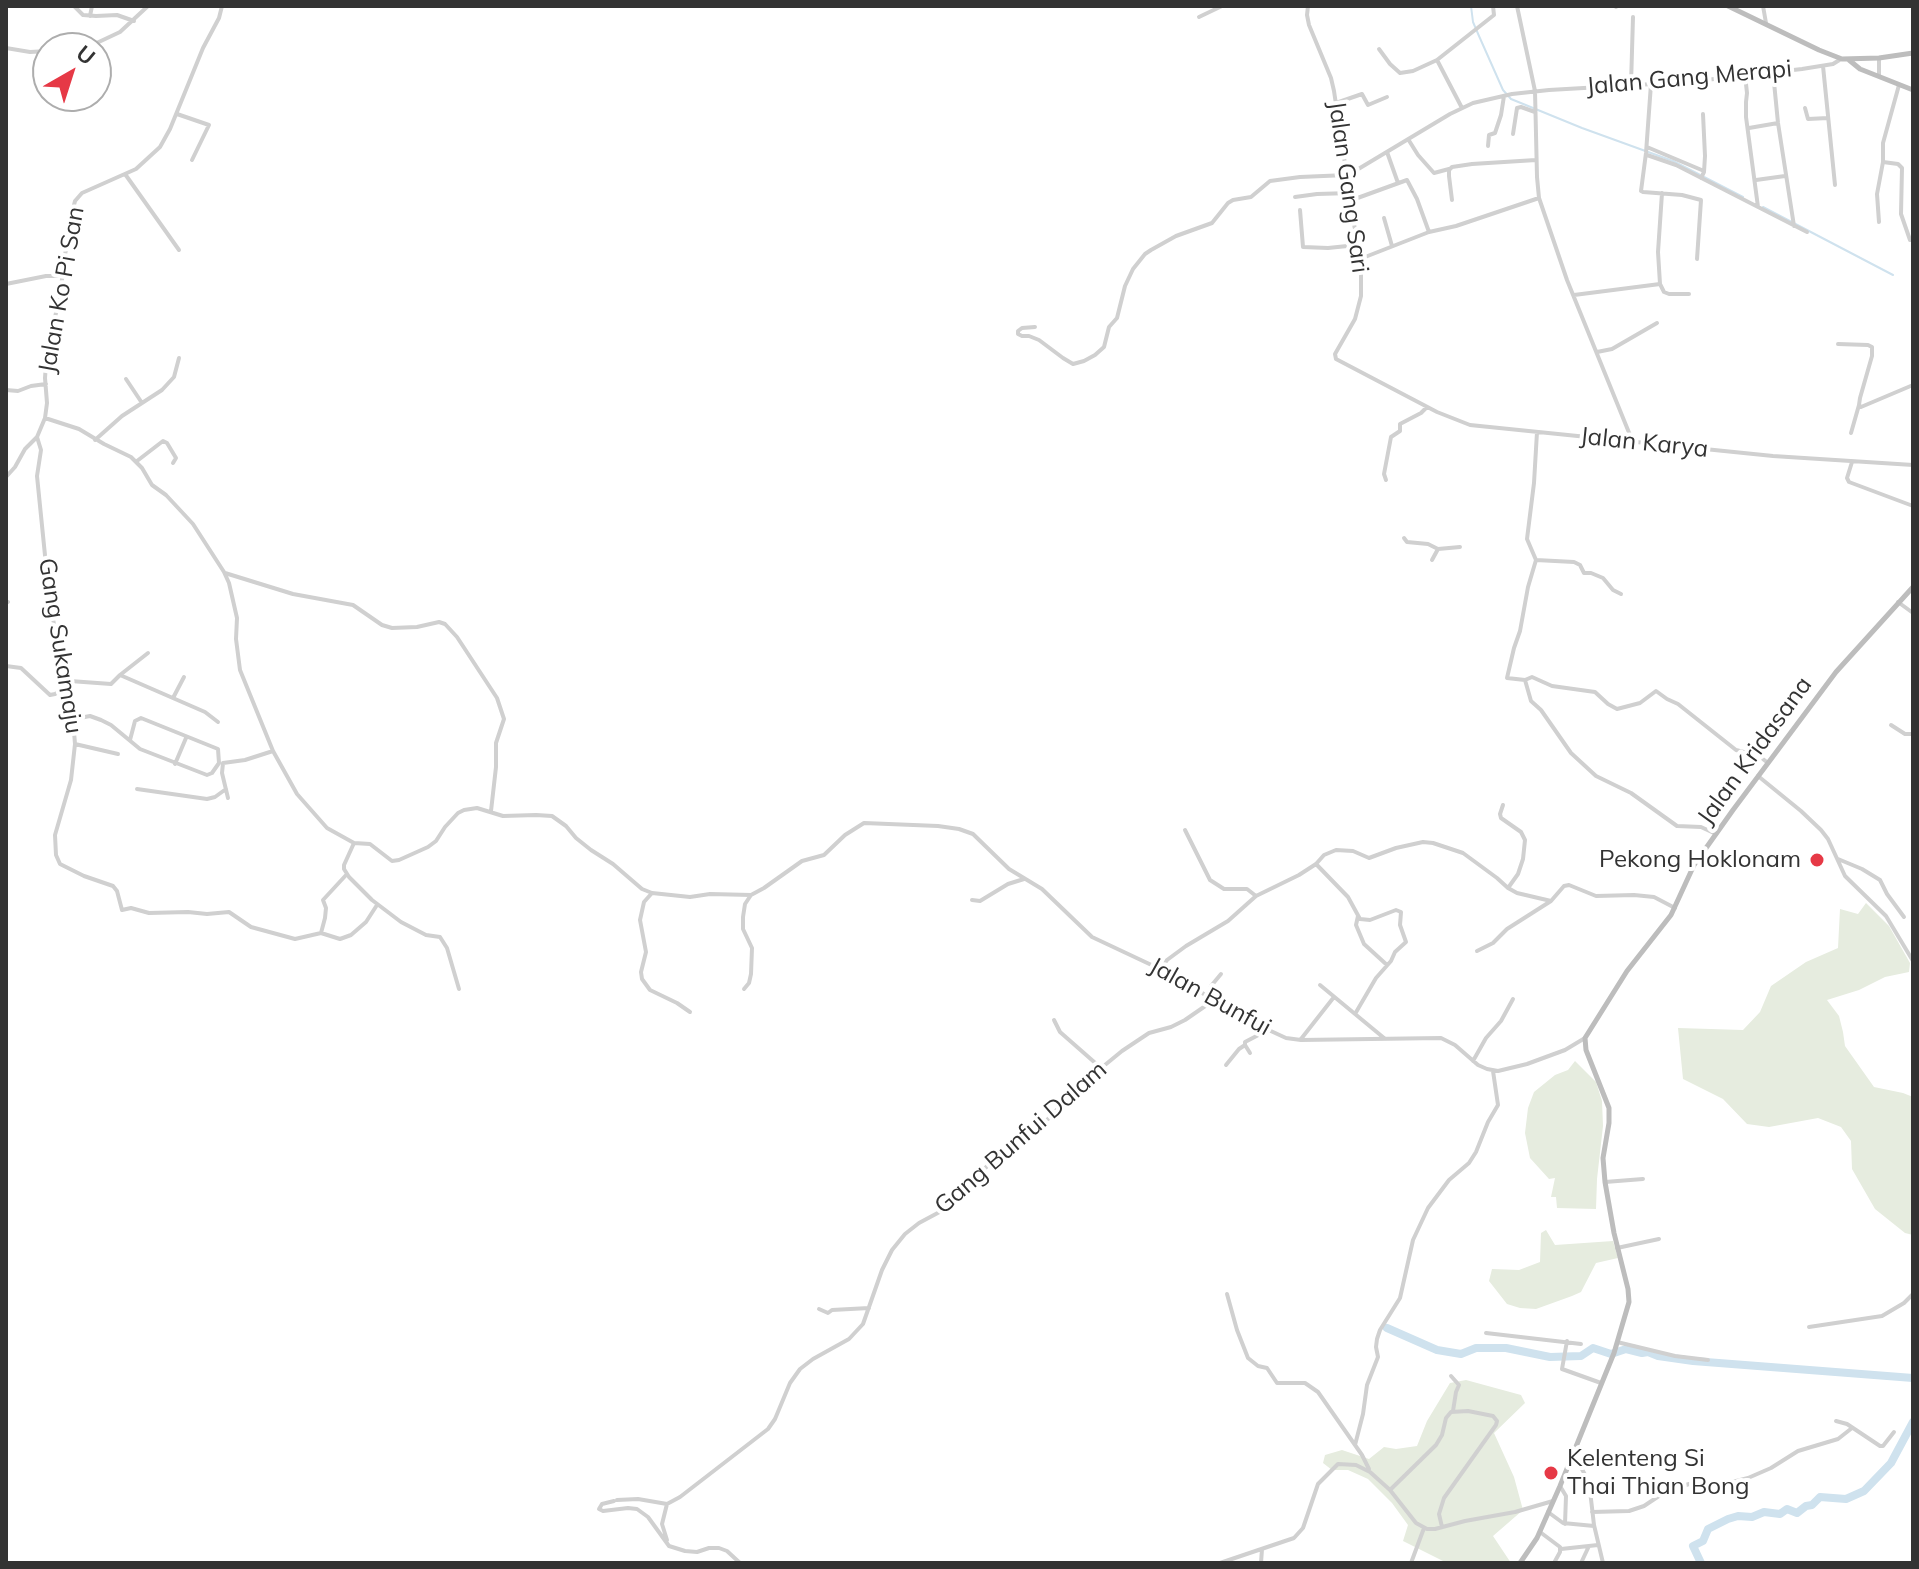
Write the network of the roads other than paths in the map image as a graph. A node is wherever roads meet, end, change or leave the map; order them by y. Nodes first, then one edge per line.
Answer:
1 (74, 6) edge
2 (92, 6) edge
3 (148, 6) edge
4 (222, 6) edge
5 (1222, 6) edge
6 (1308, 6) edge
7 (1493, 6) edge
8 (1517, 6) edge
9 (1728, 6) edge
10 (1763, 6) edge
11 (90, 16) junction
12 (1199, 17) dead end
13 (1633, 17) dead end
14 (134, 21) junction
15 (1766, 25) junction
16 (112, 36) edge
17 (6, 48) edge
18 (1379, 49) dead end
19 (32, 52) edge
20 (1913, 53) edge
21 (1879, 58) junction
22 (1845, 59) junction
23 (1437, 60) junction
24 (1823, 66) junction
25 (1773, 72) junction
26 (1745, 75) junction
27 (1878, 76) junction
28 (1651, 84) junction
29 (1631, 85) junction
30 (1899, 85) junction
31 (1913, 90) edge
32 (1535, 91) junction
33 (1507, 96) junction
34 (1387, 97) dead end
35 (1336, 103) junction
36 (1462, 108) junction
37 (1805, 108) dead end
38 (1536, 111) junction
39 (177, 114) junction
40 (1703, 114) dead end
41 (1828, 118) junction
42 (1778, 123) junction
43 (1748, 128) junction
44 (1513, 134) dead end
45 (1408, 139) junction
46 (1488, 146) dead end
47 (1647, 151) junction
48 (1387, 152) junction
49 (192, 160) dead end
50 (1536, 160) junction
51 (1883, 162) junction
52 (1449, 169) junction
53 (125, 174) junction
54 (1347, 175) junction
55 (1703, 175) junction
56 (1786, 176) junction
57 (1756, 180) junction
58 (1398, 183) junction
59 (1835, 185) dead end
60 (1351, 193) junction
61 (1662, 193) junction
62 (1295, 197) dead end
63 (1539, 198) junction
64 (1352, 200) junction
65 (1452, 200) dead end
66 (1758, 205) junction
67 (1300, 210) dead end
68 (1384, 218) dead end
69 (1879, 222) dead end
70 (1794, 223) junction
71 (1429, 232) junction
72 (1807, 232) dead end
73 (1910, 240) dead end
74 (1357, 245) junction
75 (1392, 246) junction
76 (179, 250) dead end
77 (1360, 259) junction
78 (1697, 259) dead end
79 (62, 276) junction
80 (6, 284) edge
81 (1660, 284) junction
82 (1689, 294) dead end
83 (1574, 295) junction
84 (1657, 323) dead end
85 (1035, 327) dead end
86 (1838, 344) dead end
87 (1597, 352) junction
88 (179, 358) dead end
89 (126, 379) dead end
90 (46, 384) junction
91 (1385, 384) joint
92 (1913, 385) edge
93 (6, 390) edge
94 (142, 403) junction
95 (1859, 404) junction
96 (1427, 407) junction
97 (45, 418) junction
98 (1537, 432) junction
99 (1851, 433) dead end
100 (37, 437) junction
101 (95, 440) junction
102 (1634, 441) junction
103 (137, 461) junction
104 (1852, 461) junction
105 (173, 463) dead end
106 (1913, 465) edge
107 (6, 477) edge
108 (1386, 480) dead end
109 (1913, 506) edge
110 (1404, 538) dead end
111 (1460, 547) dead end
112 (1438, 549) junction
113 (1432, 560) dead end
114 (1536, 560) junction
115 (225, 573) junction
116 (1913, 587) edge
117 (1621, 594) dead end
118 (1898, 602) junction
119 (1913, 613) edge
120 (148, 653) dead end
121 (6, 666) edge
122 (120, 675) junction
123 (184, 677) dead end
124 (1525, 680) junction
125 (70, 681) junction
126 (71, 689) junction
127 (173, 698) junction
128 (74, 719) junction
129 (218, 722) dead end
130 (1891, 725) dead end
131 (1913, 734) edge
132 (186, 738) junction
133 (130, 740) junction
134 (75, 744) junction
135 (273, 751) junction
136 (118, 754) dead end
137 (221, 763) junction
138 (1768, 763) junction
139 (175, 764) junction
140 (1758, 776) junction
141 (137, 789) dead end
142 (226, 789) junction
143 (228, 798) dead end
144 (1503, 805) dead end
145 (491, 811) junction
146 (1185, 830) dead end
147 (1716, 834) junction
148 (354, 843) junction
149 (1835, 858) junction
150 (1316, 864) junction
151 (347, 874) junction
152 (1027, 879) junction
153 (1508, 888) junction
154 (652, 893) junction
155 (751, 895) junction
156 (1256, 896) junction
157 (972, 900) dead end
158 (1551, 901) junction
159 (377, 905) junction
160 (1675, 908) junction
161 (1358, 916) junction
162 (1904, 917) dead end
163 (321, 933) junction
164 (1477, 951) dead end
165 (1913, 961) edge
166 (1387, 965) junction
167 (1160, 969) junction
168 (1221, 974) dead end
169 (1320, 985) dead end
170 (459, 989) dead end
171 (744, 989) dead end
172 (1208, 996) junction
173 (1334, 997) junction
174 (1513, 999) dead end
175 (1214, 1000) junction
176 (690, 1012) dead end
177 (1355, 1014) junction
178 (1054, 1020) dead end
179 (1268, 1030) junction
180 (1585, 1038) junction
181 (1386, 1039) junction
182 (1301, 1040) junction
183 (1245, 1045) junction
184 (1250, 1053) dead end
185 (1473, 1061) junction
186 (1226, 1065) dead end
187 (1101, 1068) junction
188 (1493, 1071) junction
189 (1643, 1179) dead end
190 (1605, 1182) junction
191 (1659, 1239) dead end
192 (1617, 1248) junction
193 (1227, 1294) dead end
194 (1913, 1294) edge
195 (869, 1308) junction
196 (819, 1309) dead end
197 (1809, 1327) dead end
198 (1486, 1333) dead end
199 (1567, 1341) junction
200 (1617, 1342) junction
201 (1581, 1344) dead end
202 (1708, 1360) dead end
203 (1451, 1376) dead end
204 (1601, 1383) junction
205 (1453, 1411) junction
206 (1836, 1421) dead end
207 (1852, 1428) junction
208 (1894, 1432) dead end
209 (1355, 1445) junction
210 (1571, 1458) junction
211 (1370, 1472) junction
212 (1560, 1486) junction
213 (1390, 1490) junction
214 (1553, 1501) junction
215 (667, 1504) junction
216 (1548, 1512) junction
217 (1592, 1512) junction
218 (1565, 1524) junction
219 (1594, 1526) junction
220 (1442, 1527) junction
221 (1424, 1528) junction
222 (1540, 1532) junction
223 (1598, 1545) junction
224 (669, 1546) junction
225 (1589, 1546) junction
226 (1263, 1549) junction
227 (1561, 1549) junction
228 (1600, 1562) edge
229 (740, 1563) edge
230 (1220, 1563) edge
231 (1261, 1563) edge
232 (1411, 1563) edge
233 (1520, 1563) edge
234 (1554, 1563) edge
235 (1581, 1563) edge

1 - 11 street
2 - 11 street
3 - 14 street
4 - 39 street, Jalan Ko Pi San
5 - 12 street
6 - 35 street, Jalan Gang Sari
7 - 23 street
8 - 32 street
9 - 15 street
10 - 15 street
11 - 14 street
13 - 29 street
14 - 16 street
15 - 22 street
17 - 19 street
18 - 23 street
20 - 21 street
21 - 22 street
21 - 27 street
22 - 24 street, Jalan Gang Merapi
22 - 27 street
23 - 36 street
24 - 25 street, Jalan Gang Merapi
24 - 41 street
25 - 26 street, Jalan Gang Merapi
25 - 42 street
26 - 28 street, Jalan Gang Merapi
26 - 43 street
27 - 30 street
28 - 29 street, Jalan Gang Merapi
28 - 47 street
29 - 32 street, Jalan Gang Merapi
30 - 31 street
30 - 51 street
32 - 33 street, Jalan Gang Merapi
32 - 38 street
33 - 36 street
33 - 46 street
34 - 35 street
35 - 54 street, Jalan Gang Sari
36 - 45 street
37 - 41 street
38 - 44 street
38 - 50 street
39 - 49 street
39 - 53 street, Jalan Ko Pi San
40 - 55 street
41 - 59 street
42 - 43 street
42 - 56 street
43 - 57 street
45 - 48 street
45 - 52 street
47 - 55 street
47 - 61 street
48 - 54 street
48 - 58 street
50 - 52 street
50 - 63 street
51 - 69 street
51 - 73 street
52 - 65 street
53 - 76 street
53 - 79 street, Jalan Ko Pi San
54 - 60 street, Jalan Gang Sari
54 - 85 street
55 - 66 street
56 - 57 street
56 - 70 street
57 - 66 street
58 - 64 street
58 - 71 street
60 - 62 street
60 - 64 street, Jalan Gang Sari
61 - 78 street
61 - 81 street
63 - 71 street
63 - 83 street
64 - 74 street, Jalan Gang Sari
66 - 70 street
67 - 74 street
68 - 75 street
70 - 72 street
71 - 75 street
74 - 77 street, Jalan Gang Sari
75 - 77 street
77 - 91 street, Jalan Gang Sari
79 - 80 street
79 - 90 street, Jalan Ko Pi San
81 - 82 street
81 - 83 street
83 - 87 street
84 - 87 street
86 - 95 street
87 - 102 street
88 - 94 street
89 - 94 street
90 - 93 street
90 - 97 street, Jalan Ko Pi San
91 - 96 street, Jalan Karya
92 - 95 street
94 - 101 street
95 - 99 street
96 - 98 street, Jalan Karya
96 - 108 street
97 - 100 street, Jalan Ko Pi San
97 - 101 street
98 - 102 street, Jalan Karya
98 - 114 street
100 - 107 street, Jalan Ko Pi San
100 - 125 street, Gang Sukamaju
101 - 103 street
102 - 104 street, Jalan Karya
103 - 105 street
103 - 115 street
104 - 106 street, Jalan Karya
104 - 109 street
110 - 112 street
111 - 112 street
112 - 113 street
114 - 117 street
114 - 124 street
115 - 135 street
115 - 145 street
116 - 118 street, Jalan Kridasana
118 - 119 street
118 - 138 street, Jalan Kridasana
120 - 122 street
121 - 126 street
122 - 125 street
122 - 127 street
123 - 127 street
124 - 138 street
124 - 147 street
125 - 126 street, Gang Sukamaju
126 - 128 street, Gang Sukamaju
127 - 129 street
128 - 133 street
128 - 134 street, Gang Sukamaju
130 - 131 street
132 - 133 street
132 - 137 street
132 - 139 street
133 - 139 street
134 - 136 street
134 - 163 street, Gang Sukamaju
135 - 137 street
135 - 148 street
137 - 139 street
137 - 142 street
138 - 140 street, Jalan Kridasana
140 - 147 street, Jalan Kridasana
140 - 149 street
141 - 142 street
142 - 143 street
144 - 153 street
145 - 148 street
145 - 154 street
146 - 156 street
147 - 160 street, Jalan Kridasana
148 - 151 street
149 - 162 street
149 - 165 street
150 - 153 street
150 - 156 street
150 - 161 street
151 - 159 street
151 - 163 street
152 - 155 street, Jalan Bunfui
152 - 157 street
152 - 167 street, Jalan Bunfui
153 - 158 street
154 - 155 street
154 - 176 street
155 - 171 street
156 - 167 street
158 - 160 street
158 - 164 street
159 - 163 street
159 - 170 street
160 - 180 street, Jalan Kridasana
161 - 166 street
161 - 166 street
166 - 177 street
167 - 172 street, Jalan Bunfui
168 - 172 street
169 - 173 street
172 - 175 street, Jalan Bunfui
173 - 177 street
173 - 182 street
174 - 185 street
175 - 179 street, Jalan Bunfui
175 - 187 street, Gang Bunfui Dalam
177 - 181 street
178 - 187 street
179 - 182 street, Jalan Bunfui
179 - 183 street
180 - 188 street
180 - 190 street
181 - 182 street, Jalan Bunfui
181 - 185 street, Jalan Bunfui
183 - 184 street
183 - 186 street
185 - 188 street, Jalan Bunfui
187 - 195 street, Gang Bunfui Dalam
188 - 209 street
189 - 190 street
190 - 192 street
191 - 192 street
192 - 200 street
193 - 209 street
194 - 197 street
195 - 196 street
195 - 215 street, Gang Bunfui Dalam
198 - 199 street
199 - 201 street
199 - 204 street
200 - 202 street
200 - 204 street
203 - 205 street
204 - 210 street
205 - 213 street
205 - 220 street
206 - 207 street
207 - 208 street
207 - 217 street
209 - 211 street
210 - 212 street
210 - 217 street
211 - 213 street
211 - 226 street
212 - 214 street
212 - 218 street
213 - 221 street
214 - 216 street
214 - 220 street
215 - 224 street
215 - 224 street
216 - 218 street
216 - 222 street
217 - 219 street
218 - 219 street
219 - 223 street
220 - 221 street
221 - 232 street
222 - 227 street
222 - 233 street
223 - 225 street
223 - 228 street
224 - 229 street
225 - 227 street
225 - 235 street
226 - 230 street
226 - 231 street
227 - 234 street

